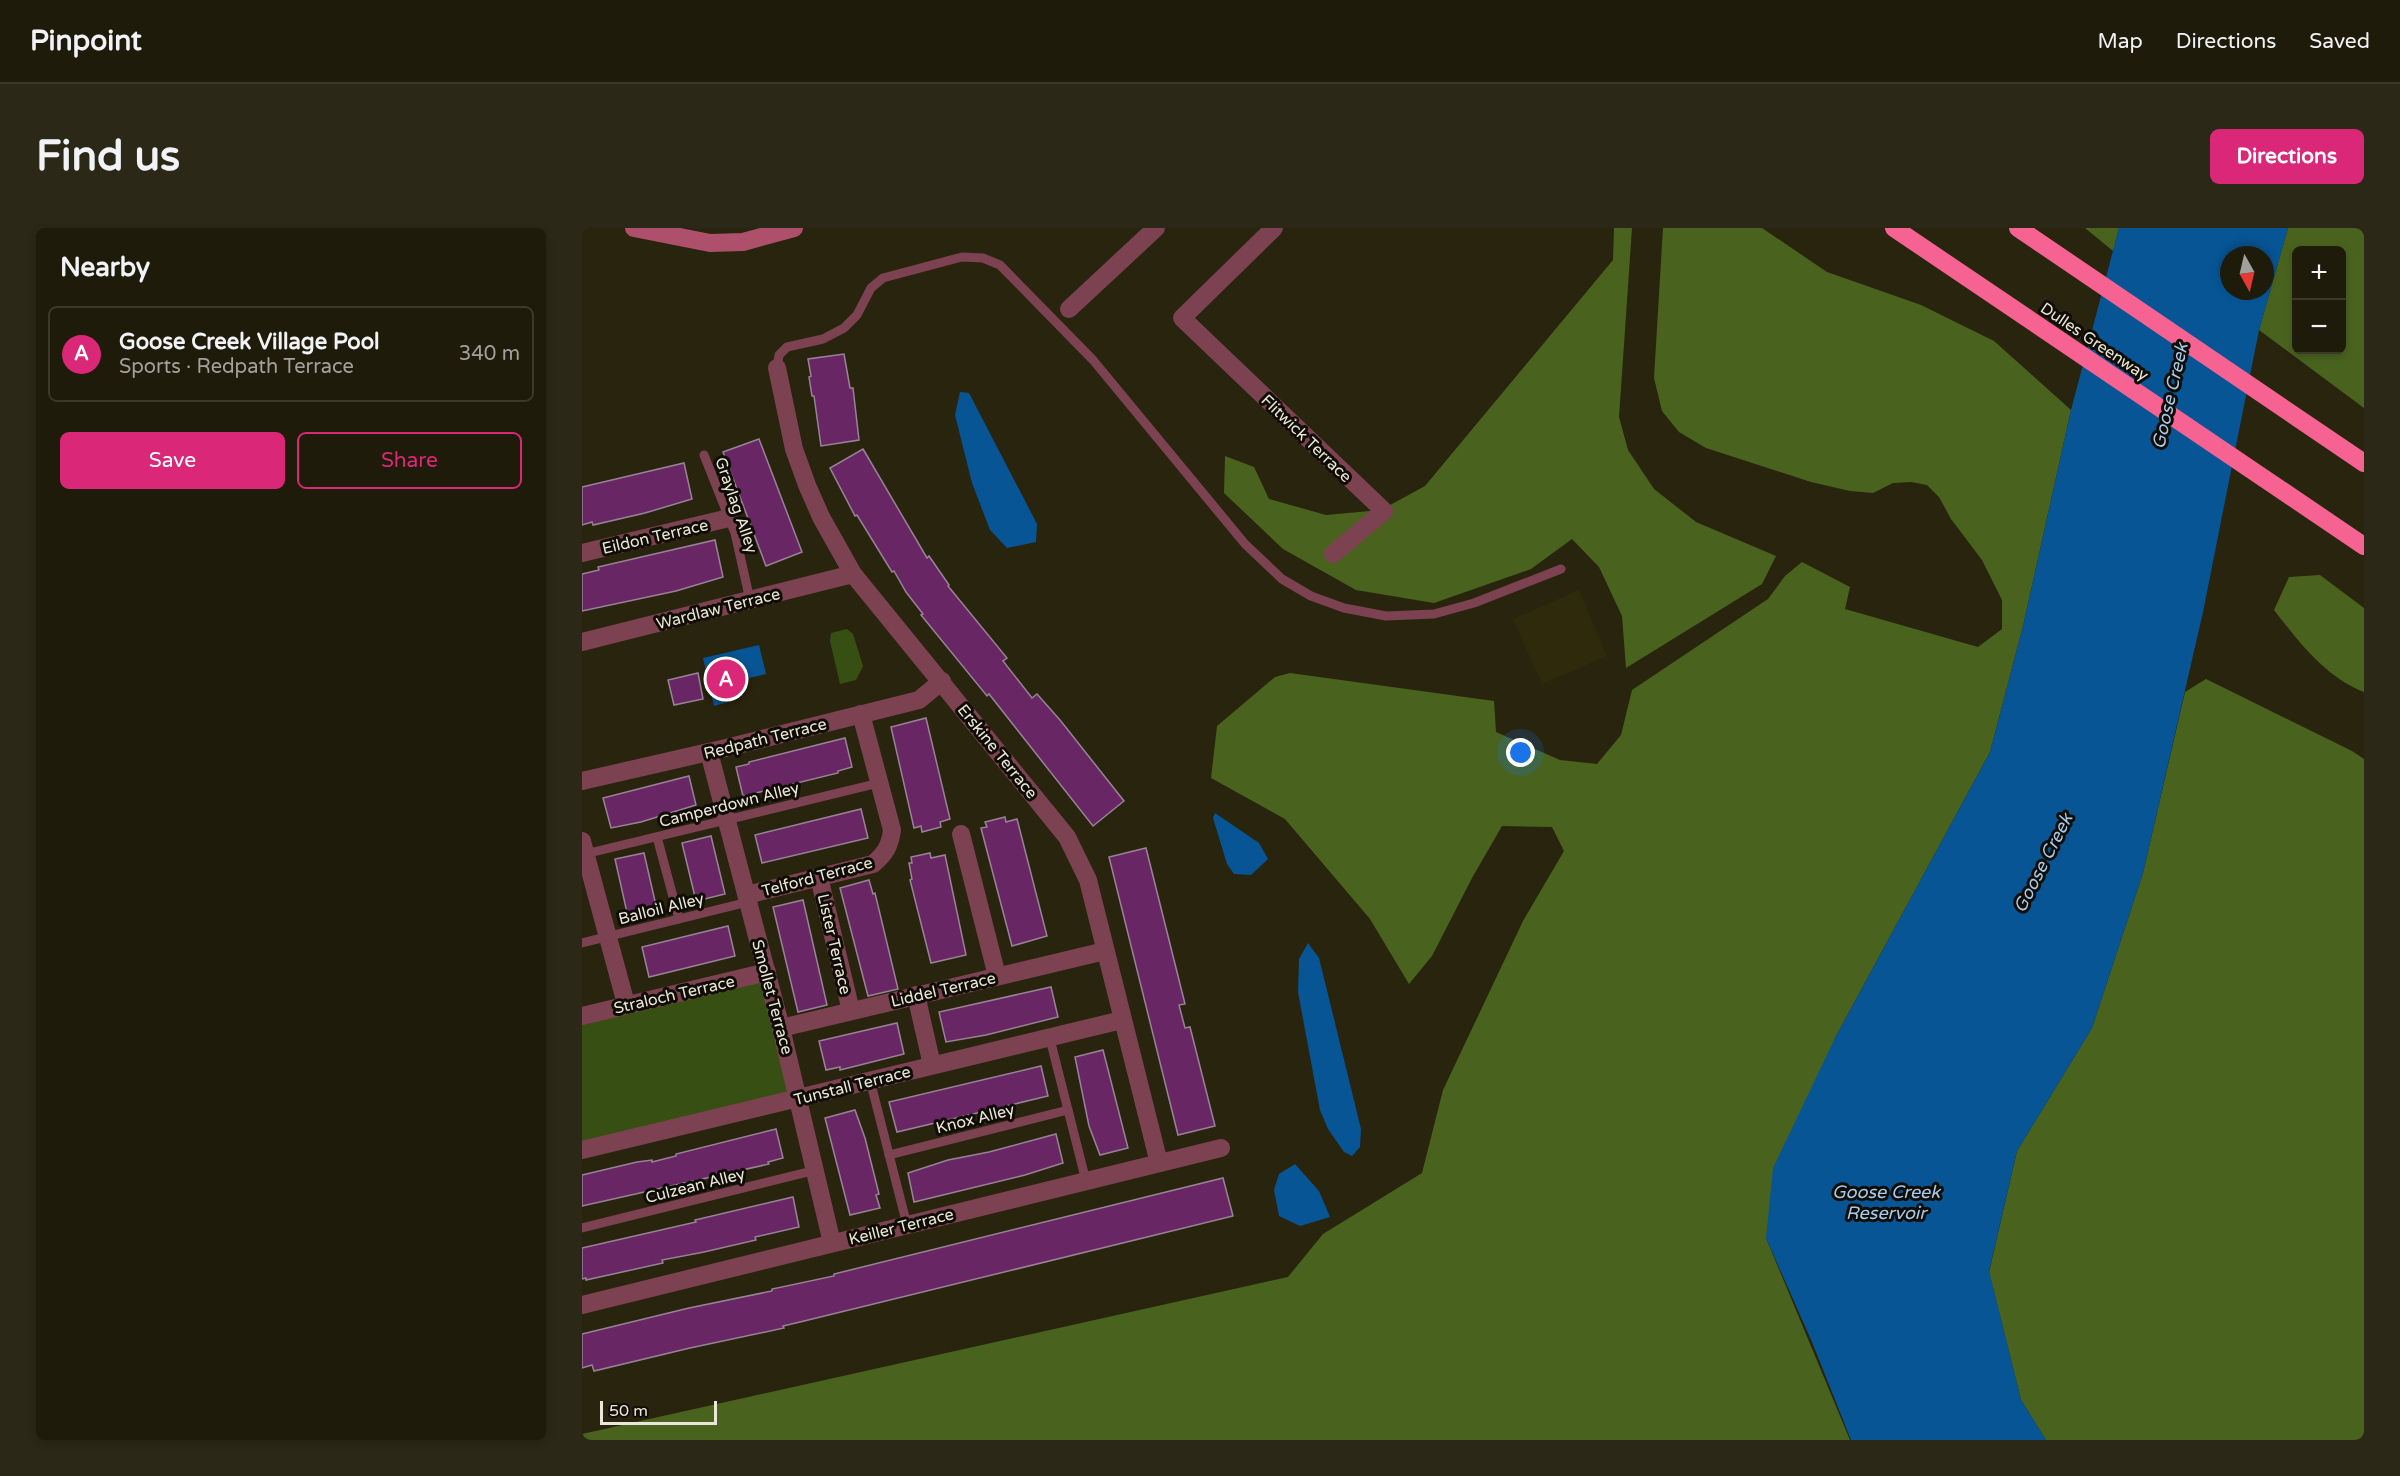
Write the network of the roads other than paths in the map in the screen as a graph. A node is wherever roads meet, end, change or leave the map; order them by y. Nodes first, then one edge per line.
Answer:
1 (634, 228) edge
2 (794, 228) edge
3 (1156, 228) edge
4 (1274, 228) edge
5 (1894, 228) edge
6 (2018, 228) edge
7 (1069, 309) dead end
8 (777, 368) joint
9 (704, 455) dead end
10 (2359, 460) edge
11 (729, 518) junction
12 (2364, 546) edge
13 (582, 553) edge
14 (1333, 554) dead end
15 (1561, 569) dead end
16 (853, 574) junction
17 (750, 600) junction
18 (582, 642) edge
19 (942, 681) junction
20 (861, 714) junction
21 (709, 752) junction
22 (582, 781) edge
23 (879, 783) junction
24 (728, 820) junction
25 (961, 834) dead end
26 (657, 837) junction
27 (584, 847) edge
28 (819, 877) junction
29 (747, 898) junction
30 (679, 919) junction
31 (608, 937) junction
32 (582, 943) edge
33 (1105, 951) junction
34 (767, 972) junction
35 (997, 976) junction
36 (916, 994) junction
37 (626, 1004) junction
38 (851, 1011) junction
39 (582, 1016) edge
40 (1122, 1020) junction
41 (781, 1028) junction
42 (1050, 1039) junction
43 (933, 1065) junction
44 (870, 1080) junction
45 (799, 1098) junction
46 (1068, 1110) junction
47 (1221, 1149) dead end
48 (582, 1150) edge
49 (889, 1155) junction
50 (1159, 1163) junction
51 (816, 1170) junction
52 (1086, 1181) junction
53 (907, 1225) junction
54 (582, 1228) edge
55 (832, 1244) junction
56 (582, 1305) edge

1 - 2 main road
3 - 7 street
4 - 14 street, Flitwick Terrace
5 - 12 highway, Dulles Greenway
6 - 10 highway
8 - 15 lane
8 - 16 street, Erskine Terrace
9 - 11 lane, Graylag Alley
11 - 13 street, Eildon Terrace
11 - 17 lane, Graylag Alley
16 - 17 street, Wardlaw Terrace
16 - 19 street, Erskine Terrace
17 - 18 street, Wardlaw Terrace
19 - 20 street, Redpath Terrace
19 - 33 street, Erskine Terrace
20 - 21 street, Redpath Terrace
20 - 23 street, Telford Terrace
21 - 22 street, Redpath Terrace
21 - 24 street, Smollet Terrace
23 - 24 lane, Camperdown Alley
23 - 28 street, Telford Terrace
24 - 26 lane, Camperdown Alley
24 - 29 street, Smollet Terrace
25 - 35 street
26 - 27 lane, Camperdown Alley
26 - 30 lane
27 - 31 street
28 - 29 street, Telford Terrace
28 - 38 street, Lister Terrace
29 - 30 lane, Balloil Alley
29 - 34 street, Smollet Terrace
30 - 31 lane, Balloil Alley
31 - 32 lane, Balloil Alley
31 - 37 street
33 - 35 street, Liddel Terrace
33 - 40 street, Erskine Terrace
34 - 37 street, Straloch Terrace
34 - 41 street, Smollet Terrace
35 - 36 street, Liddel Terrace
36 - 38 street, Liddel Terrace
36 - 43 street
37 - 39 street, Straloch Terrace
38 - 41 street, Liddel Terrace
40 - 42 street, Tunstall Terrace
40 - 50 street, Erskine Terrace
41 - 45 street, Smollet Terrace
42 - 43 street, Tunstall Terrace
42 - 46 lane
43 - 44 street, Tunstall Terrace
44 - 45 street, Tunstall Terrace
44 - 49 lane
45 - 48 street, Tunstall Terrace
45 - 51 street, Smollet Terrace
46 - 49 lane, Knox Alley
46 - 52 lane
47 - 50 street, Keiller Terrace
49 - 53 lane
50 - 52 street, Keiller Terrace
51 - 54 lane, Culzean Alley
51 - 55 street, Smollet Terrace
52 - 53 street, Keiller Terrace
53 - 55 street, Keiller Terrace
55 - 56 street, Keiller Terrace

